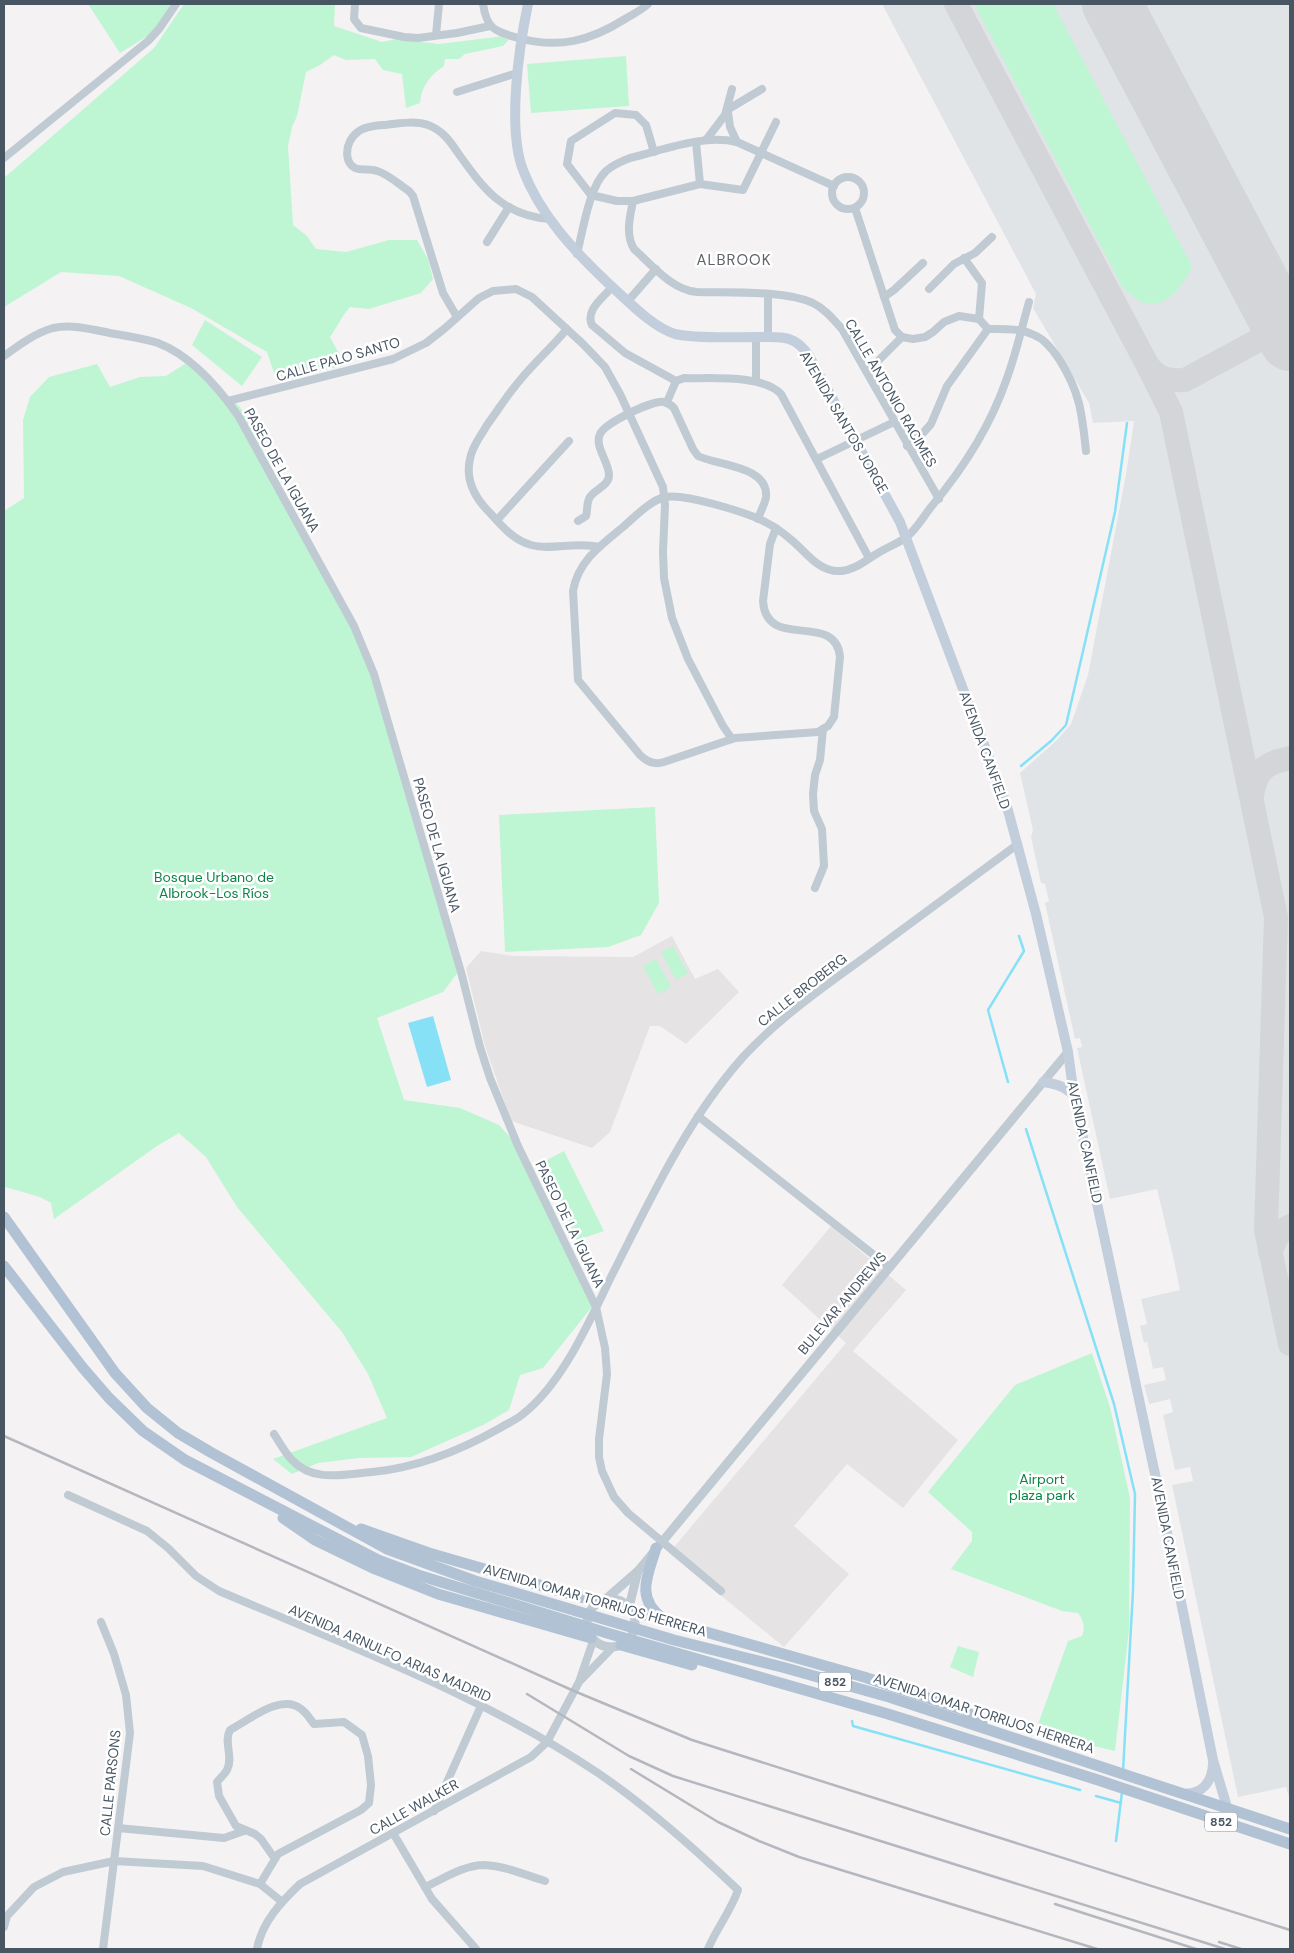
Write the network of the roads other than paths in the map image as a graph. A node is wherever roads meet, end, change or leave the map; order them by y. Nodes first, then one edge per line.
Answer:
1 (176, 4) edge
2 (356, 4) edge
3 (439, 4) edge
4 (483, 4) edge
5 (528, 4) edge
6 (646, 5) edge
7 (490, 26) junction
8 (436, 35) junction
9 (521, 38) junction
10 (517, 73) junction
11 (732, 89) dead end
12 (762, 89) dead end
13 (457, 92) dead end
14 (727, 110) junction
15 (776, 122) dead end
16 (706, 140) junction
17 (696, 142) junction
18 (737, 142) junction
19 (654, 152) junction
20 (762, 154) junction
21 (4, 158) edge
22 (700, 184) junction
23 (834, 186) junction
24 (591, 195) junction
25 (632, 201) junction
26 (509, 207) junction
27 (855, 208) junction
28 (550, 219) junction
29 (992, 237) dead end
30 (487, 242) dead end
31 (577, 254) junction
32 (964, 258) junction
33 (923, 263) dead end
34 (656, 269) junction
35 (612, 287) junction
36 (929, 290) dead end
37 (768, 295) junction
38 (884, 297) junction
39 (628, 301) junction
40 (1029, 302) dead end
41 (457, 317) junction
42 (979, 320) junction
43 (567, 329) junction
44 (988, 330) junction
45 (1021, 331) junction
46 (756, 337) junction
47 (768, 337) junction
48 (902, 337) junction
49 (4, 356) edge
50 (879, 360) dead end
51 (676, 381) junction
52 (756, 381) junction
53 (228, 401) junction
54 (667, 402) junction
55 (630, 414) junction
56 (894, 422) junction
57 (569, 440) dead end
58 (856, 441) junction
59 (907, 446) junction
60 (1086, 451) dead end
61 (817, 459) junction
62 (665, 497) junction
63 (938, 498) junction
64 (758, 519) junction
65 (497, 520) junction
66 (578, 521) dead end
67 (776, 528) junction
68 (905, 538) junction
69 (599, 547) junction
70 (869, 558) junction
71 (823, 729) junction
72 (732, 739) junction
73 (1018, 844) junction
74 (814, 888) dead end
75 (1068, 1052) junction
76 (1043, 1082) junction
77 (1074, 1096) junction
78 (698, 1116) junction
79 (4, 1217) edge
80 (4, 1266) edge
81 (889, 1267) junction
82 (596, 1308) junction
83 (274, 1434) dead end
84 (68, 1495) dead end
85 (308, 1507) junction
86 (659, 1545) junction
87 (638, 1571) junction
88 (557, 1590) junction
89 (721, 1591) dead end
90 (602, 1601) junction
91 (631, 1609) junction
92 (554, 1615) junction
93 (665, 1620) junction
94 (101, 1622) dead end
95 (679, 1625) junction
96 (592, 1639) junction
97 (617, 1647) junction
98 (673, 1655) junction
99 (579, 1682) junction
100 (481, 1706) junction
101 (995, 1730) junction
102 (548, 1742) junction
103 (1213, 1760) junction
104 (1184, 1794) junction
105 (1227, 1807) junction
106 (434, 1811) junction
107 (118, 1828) junction
108 (1290, 1829) edge
109 (244, 1831) junction
110 (393, 1833) junction
111 (1290, 1844) edge
112 (275, 1859) junction
113 (114, 1861) junction
114 (545, 1881) dead end
115 (260, 1884) junction
116 (425, 1887) junction
117 (281, 1901) junction
118 (4, 1927) edge
119 (255, 1948) edge
120 (104, 1949) edge
121 (476, 1949) edge
122 (708, 1949) edge

1 - 21 street
2 - 8 street
3 - 8 street
4 - 7 street
5 - 9 main road, AVENIDA SANTOS JORGE
6 - 9 street
7 - 8 street
7 - 9 street
9 - 10 main road, AVENIDA SANTOS JORGE
10 - 13 street
10 - 28 main road, AVENIDA SANTOS JORGE
11 - 14 street
12 - 14 street
14 - 16 street
14 - 18 street
15 - 20 street
16 - 17 street
16 - 18 street
17 - 19 street
17 - 22 street
18 - 20 street
19 - 24 street
19 - 24 street
20 - 22 street
20 - 23 street
22 - 25 street
23 - 27 street
23 - 27 street
24 - 25 street
24 - 31 street
25 - 34 street, CALLE ANTONIO RACIMES
26 - 28 street
26 - 30 street
26 - 41 street
27 - 38 street
28 - 31 main road, AVENIDA SANTOS JORGE
29 - 32 street
31 - 35 main road, AVENIDA SANTOS JORGE
32 - 36 street
32 - 42 street
33 - 38 street
34 - 37 street, CALLE ANTONIO RACIMES
34 - 39 street
35 - 39 main road, AVENIDA SANTOS JORGE
35 - 51 street
37 - 47 street
37 - 56 street, CALLE ANTONIO RACIMES
38 - 48 street
39 - 46 main road, AVENIDA SANTOS JORGE
40 - 45 street
41 - 43 street, CALLE PALO SANTO
41 - 53 street, CALLE PALO SANTO
42 - 44 street
42 - 48 street
43 - 55 street, CALLE PALO SANTO
43 - 65 street
44 - 45 street
44 - 59 street
45 - 60 street
45 - 63 street
46 - 47 main road, AVENIDA SANTOS JORGE
46 - 52 street
47 - 58 main road, AVENIDA SANTOS JORGE
48 - 50 street
49 - 53 street, PASEO DE LA IGUANA
51 - 52 street
51 - 54 street
52 - 61 street
53 - 82 street, PASEO DE LA IGUANA
54 - 55 street
54 - 64 street
55 - 62 street, CALLE PALO SANTO
55 - 66 street
56 - 58 street
56 - 59 street, CALLE ANTONIO RACIMES
57 - 65 street
58 - 61 street
58 - 68 main road, AVENIDA SANTOS JORGE
59 - 63 street, CALLE ANTONIO RACIMES
61 - 70 street
62 - 64 street
62 - 69 street
62 - 72 street, CALLE PALO SANTO
63 - 68 street
64 - 67 street
65 - 69 street
67 - 70 street
67 - 71 street
68 - 70 street
68 - 73 main road, AVENIDA CANFIELD
69 - 72 street
71 - 72 street
71 - 74 street
73 - 75 main road, AVENIDA CANFIELD
73 - 78 street, CALLE BROBERG
75 - 76 street, BULEVAR ANDREWS
75 - 77 main road, AVENIDA CANFIELD
76 - 77 main road
76 - 81 street, BULEVAR ANDREWS
77 - 103 main road, AVENIDA CANFIELD
78 - 81 street
78 - 82 street, CALLE BROBERG
79 - 85 main road, AVENIDA OMAR TORRIJOS HERRERA
80 - 92 main road, AVENIDA OMAR TORRIJOS HERRERA
81 - 86 street, BULEVAR ANDREWS
82 - 83 street, CALLE BROBERG
82 - 86 street, PASEO DE LA IGUANA
84 - 100 street, AVENIDA ARNULFO ARIAS MADRID
85 - 88 main road
85 - 92 main road, AVENIDA OMAR TORRIJOS HERRERA
86 - 87 street, BULEVAR ANDREWS
86 - 89 street, PASEO DE LA IGUANA
86 - 93 main road
87 - 90 street, BULEVAR ANDREWS
87 - 91 street, BULEVAR ANDREWS
88 - 90 main road
88 - 92 main road
90 - 91 street
90 - 96 street
91 - 93 main road
91 - 97 street
92 - 96 main road
92 - 98 main road, AVENIDA OMAR TORRIJOS HERRERA / 852
92 - 101 main road, AVENIDA OMAR TORRIJOS HERRERA / 852
93 - 95 main road
94 - 107 street, CALLE PARSONS
95 - 98 main road
95 - 101 main road
96 - 97 street
96 - 99 street, CALLE WALKER
97 - 98 main road
97 - 99 street, CALLE WALKER
98 - 111 main road, AVENIDA OMAR TORRIJOS HERRERA / 852
99 - 102 street, CALLE WALKER
100 - 102 street, AVENIDA ARNULFO ARIAS MADRID
100 - 106 street
101 - 104 main road, AVENIDA OMAR TORRIJOS HERRERA / 852
102 - 106 street, CALLE WALKER
102 - 122 street, AVENIDA ARNULFO ARIAS MADRID
103 - 104 main road
103 - 105 main road
104 - 105 main road, AVENIDA OMAR TORRIJOS HERRERA / 852
105 - 108 main road, AVENIDA OMAR TORRIJOS HERRERA / 852
106 - 110 street, CALLE WALKER
107 - 109 street
107 - 113 street, CALLE PARSONS
109 - 112 street
109 - 112 street
110 - 116 street
110 - 117 street, CALLE WALKER
112 - 115 street
113 - 115 street
113 - 118 street
113 - 120 street, CALLE PARSONS
114 - 116 street
115 - 117 street
116 - 121 street
117 - 119 street, CALLE WALKER

